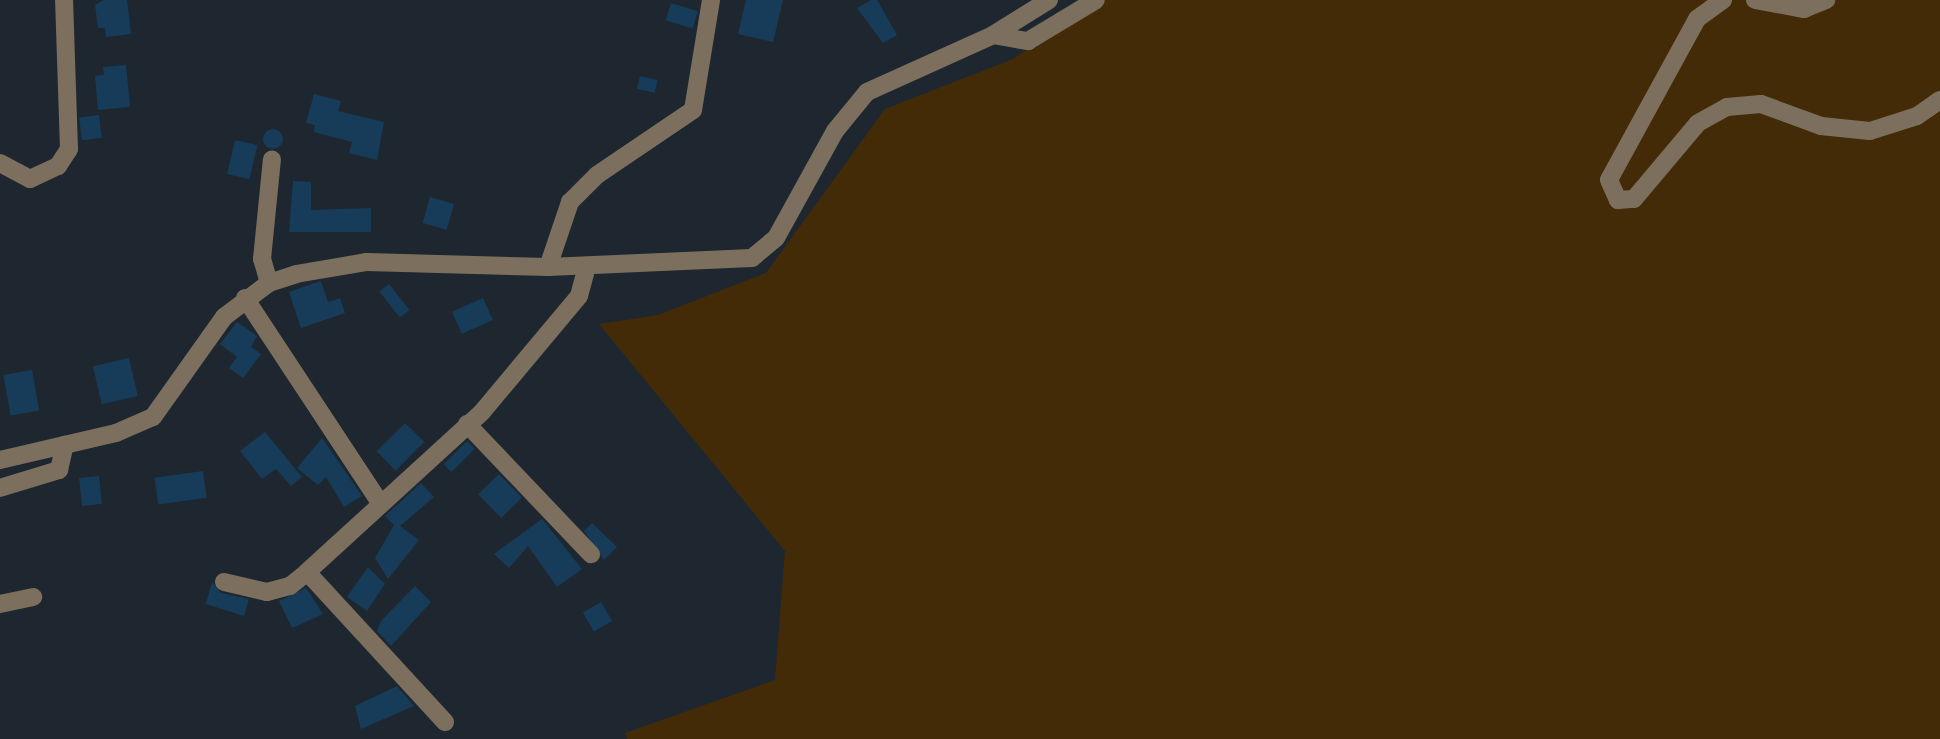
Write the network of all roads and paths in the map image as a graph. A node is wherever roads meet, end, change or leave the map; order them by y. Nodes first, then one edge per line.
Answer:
1 (64, 0) edge
2 (710, 0) edge
3 (1049, 0) edge
4 (1096, 0) edge
5 (1723, 0) edge
6 (1755, 0) edge
7 (1826, 0) edge
8 (993, 35) junction
9 (1940, 100) edge
10 (272, 159) dead end
11 (0, 163) edge
12 (587, 266) junction
13 (548, 268) junction
14 (269, 283) junction
15 (245, 298) junction
16 (467, 424) junction
17 (65, 445) junction
18 (0, 460) edge
19 (0, 488) edge
20 (379, 500) junction
21 (591, 554) dead end
22 (307, 572) junction
23 (224, 583) dead end
24 (33, 597) dead end
25 (0, 604) edge
26 (445, 722) dead end

1 - 11 street
2 - 13 street
3 - 8 street
4 - 8 street
5 - 9 street
6 - 7 street
8 - 12 street
10 - 14 street
12 - 13 street
12 - 16 street
13 - 14 street
14 - 15 street
15 - 17 street
15 - 20 street
16 - 20 street
16 - 21 street
17 - 18 street
17 - 19 street
20 - 22 street
22 - 23 street
22 - 26 street
24 - 25 street

